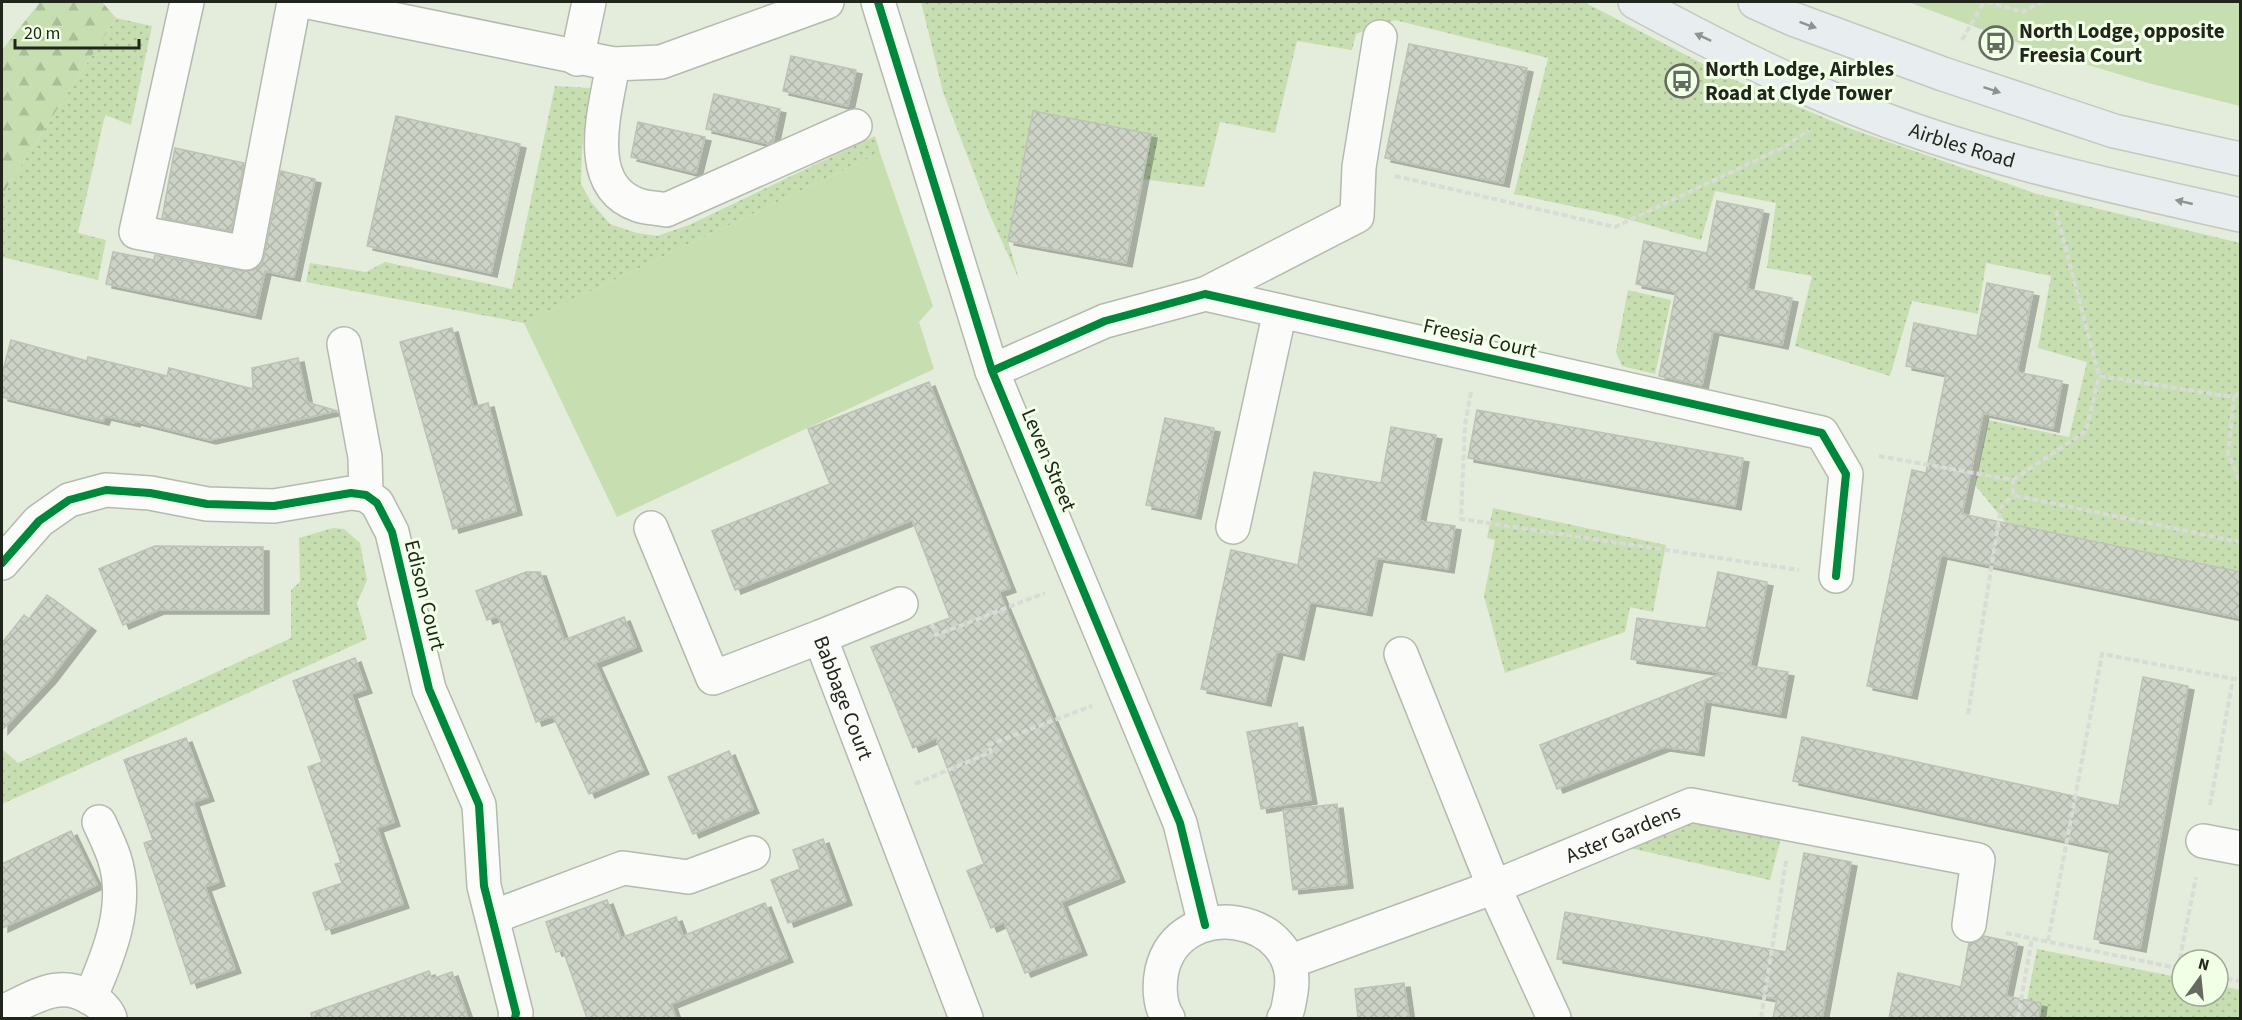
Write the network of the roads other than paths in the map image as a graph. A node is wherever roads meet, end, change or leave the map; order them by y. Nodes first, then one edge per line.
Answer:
1 (187, 2) edge
2 (294, 2) edge
3 (309, 2) edge
4 (589, 2) edge
5 (827, 2) edge
6 (878, 2) edge
7 (1635, 2) edge
8 (1755, 2) edge
9 (1380, 37) dead end
10 (577, 59) junction
11 (613, 64) junction
12 (855, 126) dead end
13 (2241, 159) edge
14 (2241, 215) edge
15 (1205, 294) junction
16 (1280, 311) junction
17 (344, 344) dead end
18 (992, 371) junction
19 (366, 495) junction
20 (1233, 526) dead end
21 (651, 528) dead end
22 (2, 563) edge
23 (1836, 576) road end
24 (915, 611) road end
25 (820, 637) junction
26 (1401, 654) dead end
27 (99, 822) dead end
28 (2203, 841) dead end
29 (2241, 848) edge
30 (753, 853) dead end
31 (1494, 887) junction
32 (493, 917) junction
33 (1205, 925) junction
34 (1969, 925) road end
35 (1289, 962) junction
36 (100, 1008) edge
37 (2, 1012) edge
38 (1162, 1017) edge
39 (515, 1018) edge
40 (966, 1018) edge
41 (1284, 1018) edge
42 (1554, 1018) edge

1 - 2 street
3 - 10 street
4 - 10 street
5 - 11 street
6 - 18 street, Leven Street
14 -> 7 main road, Airbles Road
8 -> 13 main road
9 - 15 street
10 - 11 street
11 - 12 street
15 - 16 street, Freesia Court
15 - 18 street, Freesia Court
16 - 20 street
16 - 23 street, Freesia Court
17 - 19 street
18 - 33 street, Leven Street
19 - 22 street
19 - 32 street, Edison Court
21 - 25 street, Babbage Court
24 - 25 street
25 - 40 street, Babbage Court
26 - 31 street
27 - 36 street
28 - 29 street
30 - 32 street
31 - 34 street, Aster Gardens
31 - 35 street, Aster Gardens
31 - 42 street
32 - 39 street, Edison Court
33 - 35 street
33 - 38 street
35 - 41 street
36 - 37 street

